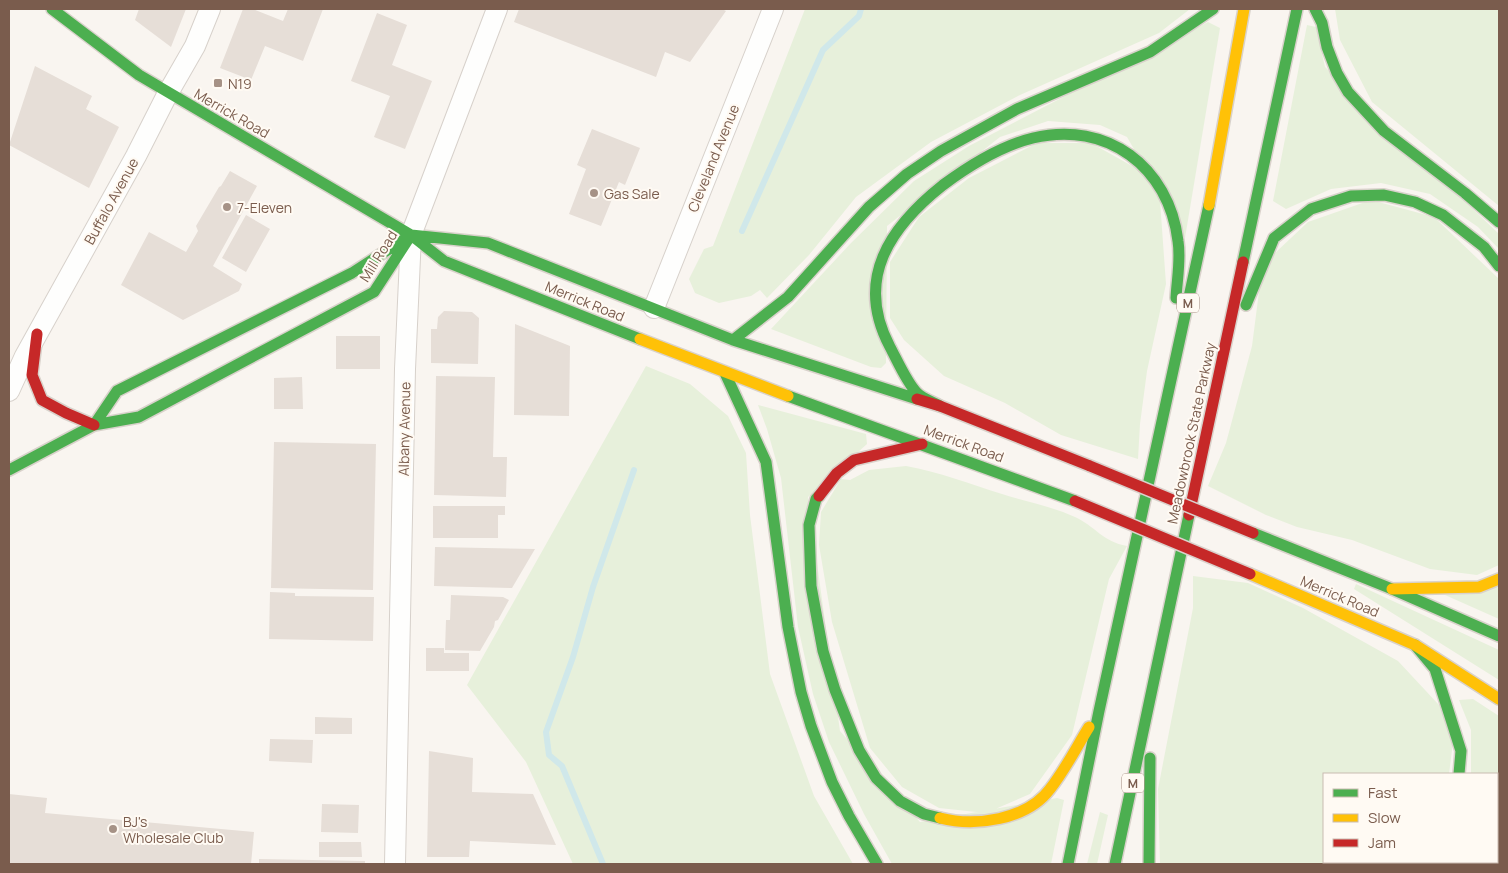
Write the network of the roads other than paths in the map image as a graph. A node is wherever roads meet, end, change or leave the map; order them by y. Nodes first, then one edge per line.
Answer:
1 (52, 9) edge
2 (210, 9) edge
3 (497, 9) edge
4 (773, 9) edge
5 (1214, 9) edge
6 (1244, 9) edge
7 (1297, 9) edge
8 (1315, 9) edge
9 (168, 93) junction
10 (1499, 222) edge
11 (411, 235) junction
12 (1499, 266) edge
13 (654, 308) junction
14 (37, 334) junction
15 (733, 340) junction
16 (1174, 367) junction
17 (725, 373) junction
18 (1218, 374) junction
19 (9, 391) edge
20 (940, 406) junction
21 (94, 425) junction
22 (922, 444) junction
23 (9, 470) edge
24 (1499, 579) edge
25 (1392, 589) junction
26 (1499, 636) edge
27 (1415, 644) junction
28 (1499, 698) edge
29 (1151, 702) junction
30 (1098, 711) junction
31 (1459, 773) edge
32 (395, 864) edge
33 (877, 864) edge
34 (1068, 864) edge
35 (1115, 864) edge
36 (1149, 864) edge

1 - 9 main road, Merrick Road
2 - 9 street, Buffalo Avenue
3 - 11 street, Albany Avenue
4 - 13 street, Cleveland Avenue
5 - 15 main road
6 - 16 main road, M
7 - 18 main road, Meadowbrook State Parkway / M
8 - 10 main road
9 - 11 main road, Merrick Road
9 - 14 street, Buffalo Avenue
11 - 13 main road, Merrick Road
11 - 17 main road, Merrick Road
11 - 21 main road, Mill Road
11 - 21 main road, Mill Road
11 - 32 street, Albany Avenue
12 - 18 main road
13 - 15 main road, Merrick Road
14 - 19 street, Buffalo Avenue
14 - 21 main road
15 - 20 main road, Merrick Road
16 - 20 main road
16 - 30 main road, M
17 - 22 main road, Merrick Road
17 - 33 main road
18 - 29 main road, Meadowbrook State Parkway / M
20 - 25 main road, Merrick Road, bridge
21 - 23 main road, Mill Road
22 - 27 main road, Merrick Road, bridge
22 - 30 main road
24 - 25 main road
25 - 26 main road, Merrick Road
27 - 28 main road, Merrick Road
27 - 31 main road
29 - 35 main road, Meadowbrook State Parkway / M
29 - 36 main road
30 - 34 main road, M

